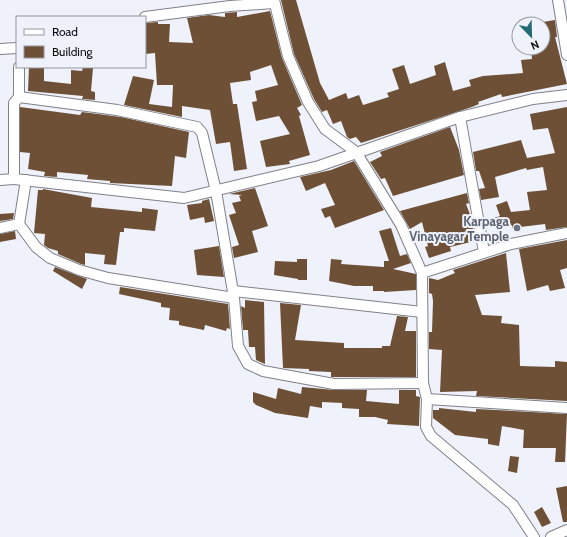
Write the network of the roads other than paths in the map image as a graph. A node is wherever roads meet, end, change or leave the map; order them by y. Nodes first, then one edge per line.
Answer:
1 (558, 0) edge
2 (274, 1) edge
3 (146, 17) edge
4 (16, 48) edge
5 (0, 49) edge
6 (567, 55) edge
7 (19, 68) edge
8 (567, 95) edge
9 (19, 97) junction
10 (460, 117) junction
11 (356, 152) junction
12 (14, 179) junction
13 (0, 180) edge
14 (26, 180) junction
15 (216, 191) junction
16 (20, 224) junction
17 (0, 228) edge
18 (567, 233) edge
19 (484, 252) junction
20 (422, 273) junction
21 (234, 294) junction
22 (422, 312) junction
23 (423, 383) junction
24 (427, 400) junction
25 (567, 408) edge
26 (567, 530) edge
27 (534, 537) edge
28 (551, 537) edge

1 - 6 street
2 - 3 street
2 - 11 street
4 - 5 street
7 - 9 street
8 - 10 street
9 - 12 street
9 - 15 street
10 - 11 street
10 - 19 street
11 - 15 street
11 - 20 street
12 - 13 street
12 - 14 street
14 - 15 street
14 - 16 street
15 - 21 street
16 - 17 street
16 - 21 street
18 - 19 street
19 - 20 street
20 - 22 street
21 - 22 street
21 - 23 street
22 - 23 street
23 - 24 street
24 - 25 street
24 - 27 street
26 - 28 street

